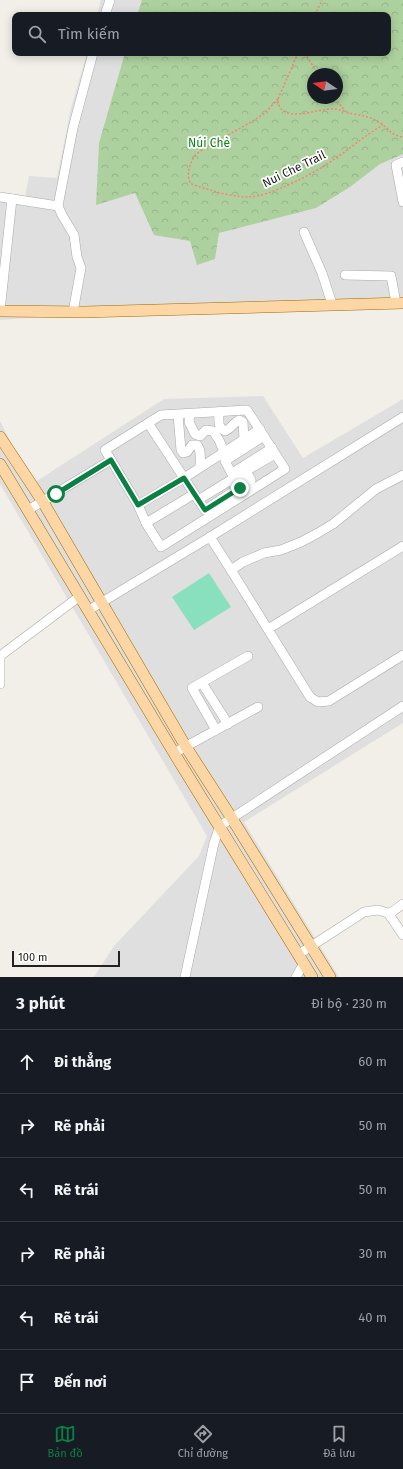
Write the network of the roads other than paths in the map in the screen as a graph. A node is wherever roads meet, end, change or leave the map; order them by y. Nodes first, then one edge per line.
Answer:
1 (110, 0) edge
2 (106, 12) edge
3 (92, 56) edge
4 (403, 162) edge
5 (0, 197) edge
6 (12, 199) junction
7 (403, 202) edge
8 (58, 206) junction
9 (304, 232) dead end
10 (3, 258) edge
11 (345, 275) dead end
12 (400, 303) edge
13 (332, 304) junction
14 (0, 311) edge
15 (73, 312) junction
16 (219, 412) junction
17 (190, 414) junction
18 (178, 415) junction
19 (403, 417) edge
20 (148, 423) junction
21 (262, 432) junction
22 (0, 437) edge
23 (244, 439) junction
24 (274, 451) junction
25 (224, 452) junction
26 (111, 460) junction
27 (0, 464) edge
28 (200, 467) junction
29 (403, 475) edge
30 (184, 478) junction
31 (198, 500) junction
32 (42, 502) junction
33 (138, 505) junction
34 (28, 510) junction
35 (146, 523) junction
36 (210, 537) junction
37 (403, 546) edge
38 (231, 570) junction
39 (80, 596) junction
40 (101, 602) junction
41 (89, 610) junction
42 (268, 629) junction
43 (403, 655) edge
44 (0, 656) edge
45 (248, 656) dead end
46 (202, 683) junction
47 (0, 684) edge
48 (258, 706) dead end
49 (403, 706) edge
50 (228, 724) junction
51 (216, 730) junction
52 (186, 747) junction
53 (174, 753) junction
54 (231, 818) junction
55 (220, 826) junction
56 (403, 904) edge
57 (389, 914) junction
58 (403, 935) edge
59 (311, 947) junction
60 (301, 958) junction
61 (185, 977) edge
62 (296, 977) edge
63 (312, 977) edge
64 (330, 977) edge

1 - 2 street
3 - 8 street
4 - 7 street
5 - 6 street
6 - 8 street
6 - 10 street
8 - 15 street
9 - 13 street
10 - 14 street
11 - 12 street
12 - 13 main road
13 - 15 main road
14 - 15 main road
16 - 17 street
16 - 21 street
16 - 23 street
17 - 18 street
17 - 25 street
18 - 20 street
18 - 28 street
19 - 36 street
20 - 26 street
20 - 30 street
21 - 23 street
21 - 24 street
21 - 31 street
22 - 32 main road
23 - 25 street
24 - 31 street
24 - 35 street
25 - 28 street
26 - 32 street
26 - 33 street
27 - 34 main road
28 - 30 street
29 - 38 street
30 - 31 street
30 - 33 street
31 - 35 street
32 - 34 street
32 - 40 main road
33 - 35 street
34 - 39 main road
36 - 38 street
36 - 40 street
37 - 42 street
38 - 42 street
39 - 41 main road
39 - 44 street
40 - 41 street
40 - 52 main road
41 - 53 main road
42 - 43 street
44 - 47 street
45 - 46 street
46 - 50 street
46 - 51 street
48 - 50 street
49 - 54 street
50 - 51 street
51 - 52 street
52 - 53 street
52 - 54 main road
53 - 55 main road
54 - 55 street
54 - 59 main road
55 - 60 main road
55 - 61 street
56 - 57 street
57 - 58 street
57 - 59 street
59 - 60 street
59 - 64 main road
60 - 62 street
60 - 63 main road

